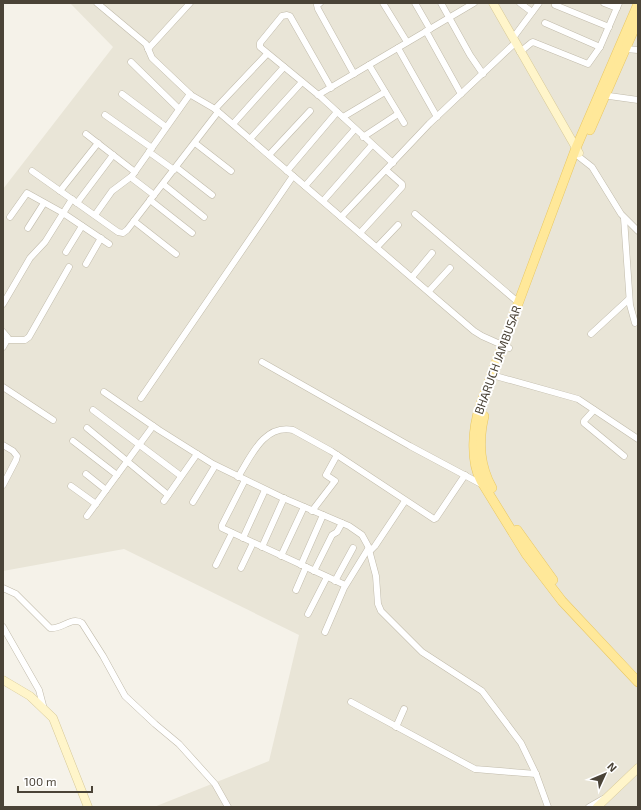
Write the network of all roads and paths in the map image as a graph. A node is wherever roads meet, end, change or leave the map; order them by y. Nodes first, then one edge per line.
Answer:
1 (97, 3) edge
2 (190, 3) edge
3 (320, 3) edge
4 (383, 3) edge
5 (415, 3) edge
6 (441, 3) edge
7 (474, 3) edge
8 (493, 3) edge
9 (520, 3) edge
10 (539, 3) edge
11 (604, 3) edge
12 (555, 4) dead end
13 (638, 4) edge
14 (618, 6) edge
15 (532, 12) junction
16 (449, 17) junction
17 (638, 20) edge
18 (545, 23) dead end
19 (609, 27) junction
20 (428, 30) junction
21 (633, 31) edge
22 (514, 41) junction
23 (407, 42) junction
24 (600, 47) junction
25 (398, 48) junction
26 (148, 49) junction
27 (626, 49) junction
28 (638, 50) edge
29 (520, 52) junction
30 (267, 54) junction
31 (131, 62) dead end
32 (369, 65) junction
33 (284, 68) junction
34 (354, 74) junction
35 (483, 74) junction
36 (302, 82) junction
37 (331, 88) junction
38 (385, 92) junction
39 (122, 94) dead end
40 (190, 94) junction
41 (462, 94) junction
42 (318, 95) junction
43 (602, 95) junction
44 (638, 100) edge
45 (179, 109) junction
46 (217, 111) junction
47 (310, 111) dead end
48 (338, 112) junction
49 (398, 114) junction
50 (106, 115) dead end
51 (437, 117) junction
52 (343, 118) junction
53 (404, 123) dead end
54 (233, 124) junction
55 (166, 127) junction
56 (355, 129) junction
57 (86, 134) dead end
58 (363, 137) junction
59 (250, 139) junction
60 (98, 143) junction
61 (195, 143) junction
62 (372, 145) junction
63 (150, 150) junction
64 (578, 153) junction
65 (113, 155) junction
66 (269, 155) junction
67 (393, 163) junction
68 (175, 169) junction
69 (386, 170) junction
70 (32, 171) dead end
71 (231, 171) dead end
72 (287, 171) junction
73 (134, 174) junction
74 (293, 176) junction
75 (163, 184) junction
76 (305, 186) junction
77 (60, 191) junction
78 (212, 195) dead end
79 (152, 197) junction
80 (74, 201) junction
81 (323, 201) junction
82 (44, 203) junction
83 (63, 213) junction
84 (415, 214) dead end
85 (94, 215) junction
86 (10, 217) dead end
87 (204, 217) dead end
88 (341, 217) junction
89 (624, 218) junction
90 (134, 221) junction
91 (398, 225) dead end
92 (82, 226) junction
93 (28, 228) dead end
94 (638, 231) edge
95 (548, 232) junction
96 (192, 233) dead end
97 (360, 233) junction
98 (101, 238) junction
99 (109, 244) dead end
100 (377, 248) junction
101 (66, 252) dead end
102 (432, 253) dead end
103 (176, 254) dead end
104 (86, 264) dead end
105 (69, 267) dead end
106 (450, 268) dead end
107 (412, 277) junction
108 (429, 291) junction
109 (629, 299) junction
110 (519, 303) junction
111 (3, 304) edge
112 (635, 323) dead end
113 (3, 332) edge
114 (591, 334) dead end
115 (7, 340) junction
116 (3, 346) edge
117 (506, 347) junction
118 (262, 362) dead end
119 (495, 375) junction
120 (3, 387) edge
121 (104, 392) dead end
122 (141, 398) dead end
123 (93, 410) dead end
124 (594, 410) junction
125 (53, 420) dead end
126 (153, 426) junction
127 (87, 428) dead end
128 (638, 439) edge
129 (73, 441) dead end
130 (3, 445) edge
131 (139, 445) junction
132 (197, 454) junction
133 (337, 454) junction
134 (624, 456) dead end
135 (127, 461) junction
136 (215, 466) junction
137 (86, 474) dead end
138 (481, 474) junction
139 (117, 475) junction
140 (465, 475) junction
141 (181, 476) junction
142 (238, 477) junction
143 (245, 480) junction
144 (3, 484) edge
145 (483, 485) junction
146 (71, 486) dead end
147 (106, 490) junction
148 (265, 490) junction
149 (168, 495) junction
150 (284, 498) junction
151 (405, 500) junction
152 (164, 501) dead end
153 (193, 502) dead end
154 (96, 504) junction
155 (304, 507) junction
156 (312, 511) junction
157 (323, 515) junction
158 (87, 516) dead end
159 (342, 523) junction
160 (232, 533) junction
161 (244, 538) junction
162 (252, 543) junction
163 (262, 547) junction
164 (353, 548) dead end
165 (369, 550) junction
166 (281, 556) junction
167 (216, 565) dead end
168 (304, 566) junction
169 (240, 568) dead end
170 (314, 571) junction
171 (327, 577) junction
172 (335, 581) junction
173 (345, 585) junction
174 (3, 588) edge
175 (296, 590) dead end
176 (308, 614) dead end
177 (3, 627) edge
178 (325, 632) dead end
179 (638, 674) edge
180 (3, 680) edge
181 (638, 682) edge
182 (350, 702) dead end
183 (44, 709) junction
184 (404, 709) dead end
185 (396, 727) junction
186 (638, 768) edge
187 (534, 774) junction
188 (606, 798) junction
189 (88, 807) edge
190 (228, 807) edge
191 (548, 807) edge
192 (589, 807) edge
193 (597, 807) edge
194 (601, 807) edge

1 - 26 street
2 - 26 street
3 - 34 street
4 - 23 street
5 - 20 street
6 - 16 street
7 - 16 street
8 - 22 main road
9 - 15 street
10 - 15 street
11 - 14 street
12 - 19 street
13 - 21 main road, BHARUCH JAMBUSAR
14 - 19 street
15 - 22 street
16 - 20 street
16 - 35 street
17 - 21 main road, BHARUCH JAMBUSAR
18 - 24 street
19 - 24 street
20 - 23 street
20 - 41 street
21 - 27 main road, BHARUCH JAMBUSAR
21 - 43 main road, BHARUCH JAMBUSAR
22 - 29 main road
22 - 35 street
23 - 25 street
24 - 29 street
25 - 32 street
25 - 51 street
26 - 40 street
27 - 28 street
27 - 43 main road, BHARUCH JAMBUSAR
29 - 64 main road
30 - 33 street
30 - 37 street
30 - 46 street
31 - 45 street
32 - 34 street
32 - 38 street
33 - 36 street
33 - 54 street
34 - 37 street
35 - 41 street
36 - 42 street
36 - 59 street
37 - 42 street
38 - 49 street
38 - 52 street
39 - 55 street
40 - 45 street
40 - 46 street
41 - 51 street
42 - 48 street
43 - 44 street
43 - 64 main road, BHARUCH JAMBUSAR
45 - 55 street
46 - 54 street
46 - 61 street
47 - 66 street
48 - 52 street
48 - 72 street
49 - 53 street
49 - 58 street
50 - 63 street
51 - 67 street
52 - 56 street
54 - 59 street
55 - 63 street
56 - 58 street
56 - 76 street
57 - 60 street
58 - 62 street
59 - 66 street
60 - 65 street
60 - 77 street
61 - 68 street
61 - 71 street
62 - 67 street
62 - 81 street
63 - 68 street
63 - 73 street
64 - 89 street
64 - 95 main road, BHARUCH JAMBUSAR
65 - 73 street
65 - 80 street
66 - 72 street
67 - 69 street
68 - 75 street
68 - 78 street
69 - 88 street
69 - 97 street
70 - 77 street
72 - 74 street
73 - 79 street
73 - 85 street
74 - 76 street
74 - 122 street
75 - 79 street
75 - 87 street
76 - 81 street
77 - 80 street
79 - 90 street
79 - 96 street
80 - 83 street
80 - 85 street
81 - 88 street
82 - 83 street
82 - 86 street
82 - 93 street
83 - 92 street
83 - 111 street
84 - 110 street
85 - 90 street
88 - 97 street
89 - 94 street
89 - 109 street
90 - 103 street
91 - 100 street
92 - 98 street
92 - 101 street
95 - 110 main road, BHARUCH JAMBUSAR
95 - 117 main road, BHARUCH JAMBUSAR
97 - 100 street
98 - 99 street
98 - 104 street
100 - 107 street
102 - 107 street
105 - 115 street
106 - 108 street
107 - 108 street
108 - 117 street
109 - 112 street
109 - 114 street
110 - 117 main road, BHARUCH JAMBUSAR
113 - 115 street
115 - 116 street
117 - 119 main road, BHARUCH JAMBUSAR
118 - 140 street
119 - 124 street
119 - 138 main road, BHARUCH JAMBUSAR
120 - 125 street
121 - 126 street
123 - 131 street
124 - 128 street
124 - 134 street
126 - 131 street
126 - 132 street
127 - 135 street
129 - 139 street
130 - 144 street
131 - 135 street
131 - 141 street
132 - 136 street
132 - 141 street
133 - 142 street
133 - 151 street
133 - 156 street
135 - 139 street
135 - 149 street
136 - 142 street
136 - 153 street
137 - 147 street
138 - 145 main road, BHARUCH JAMBUSAR
138 - 179 main road, BHARUCH JAMBUSAR
139 - 147 street
140 - 145 street
140 - 151 street
141 - 149 street
142 - 143 street
143 - 148 street
143 - 160 street
145 - 181 main road, BHARUCH JAMBUSAR
146 - 154 street
147 - 154 street
148 - 150 street
148 - 161 street
149 - 152 street
150 - 155 street
150 - 163 street
151 - 165 street
154 - 158 street
155 - 156 street
155 - 166 street
156 - 157 street
157 - 159 street
157 - 168 street
159 - 165 street
159 - 170 street
160 - 161 street
160 - 167 street
161 - 162 street
162 - 163 street
162 - 169 street
163 - 166 street
164 - 172 street
165 - 173 street
165 - 187 street
166 - 168 street
168 - 170 street
168 - 175 street
170 - 171 street
171 - 172 street
171 - 176 street
172 - 173 street
173 - 178 street
174 - 190 street
177 - 183 street
180 - 183 main road
182 - 185 street
183 - 189 main road
184 - 185 street
185 - 187 street
186 - 188 main road
187 - 191 street
188 - 192 street
188 - 193 main road
188 - 194 street

